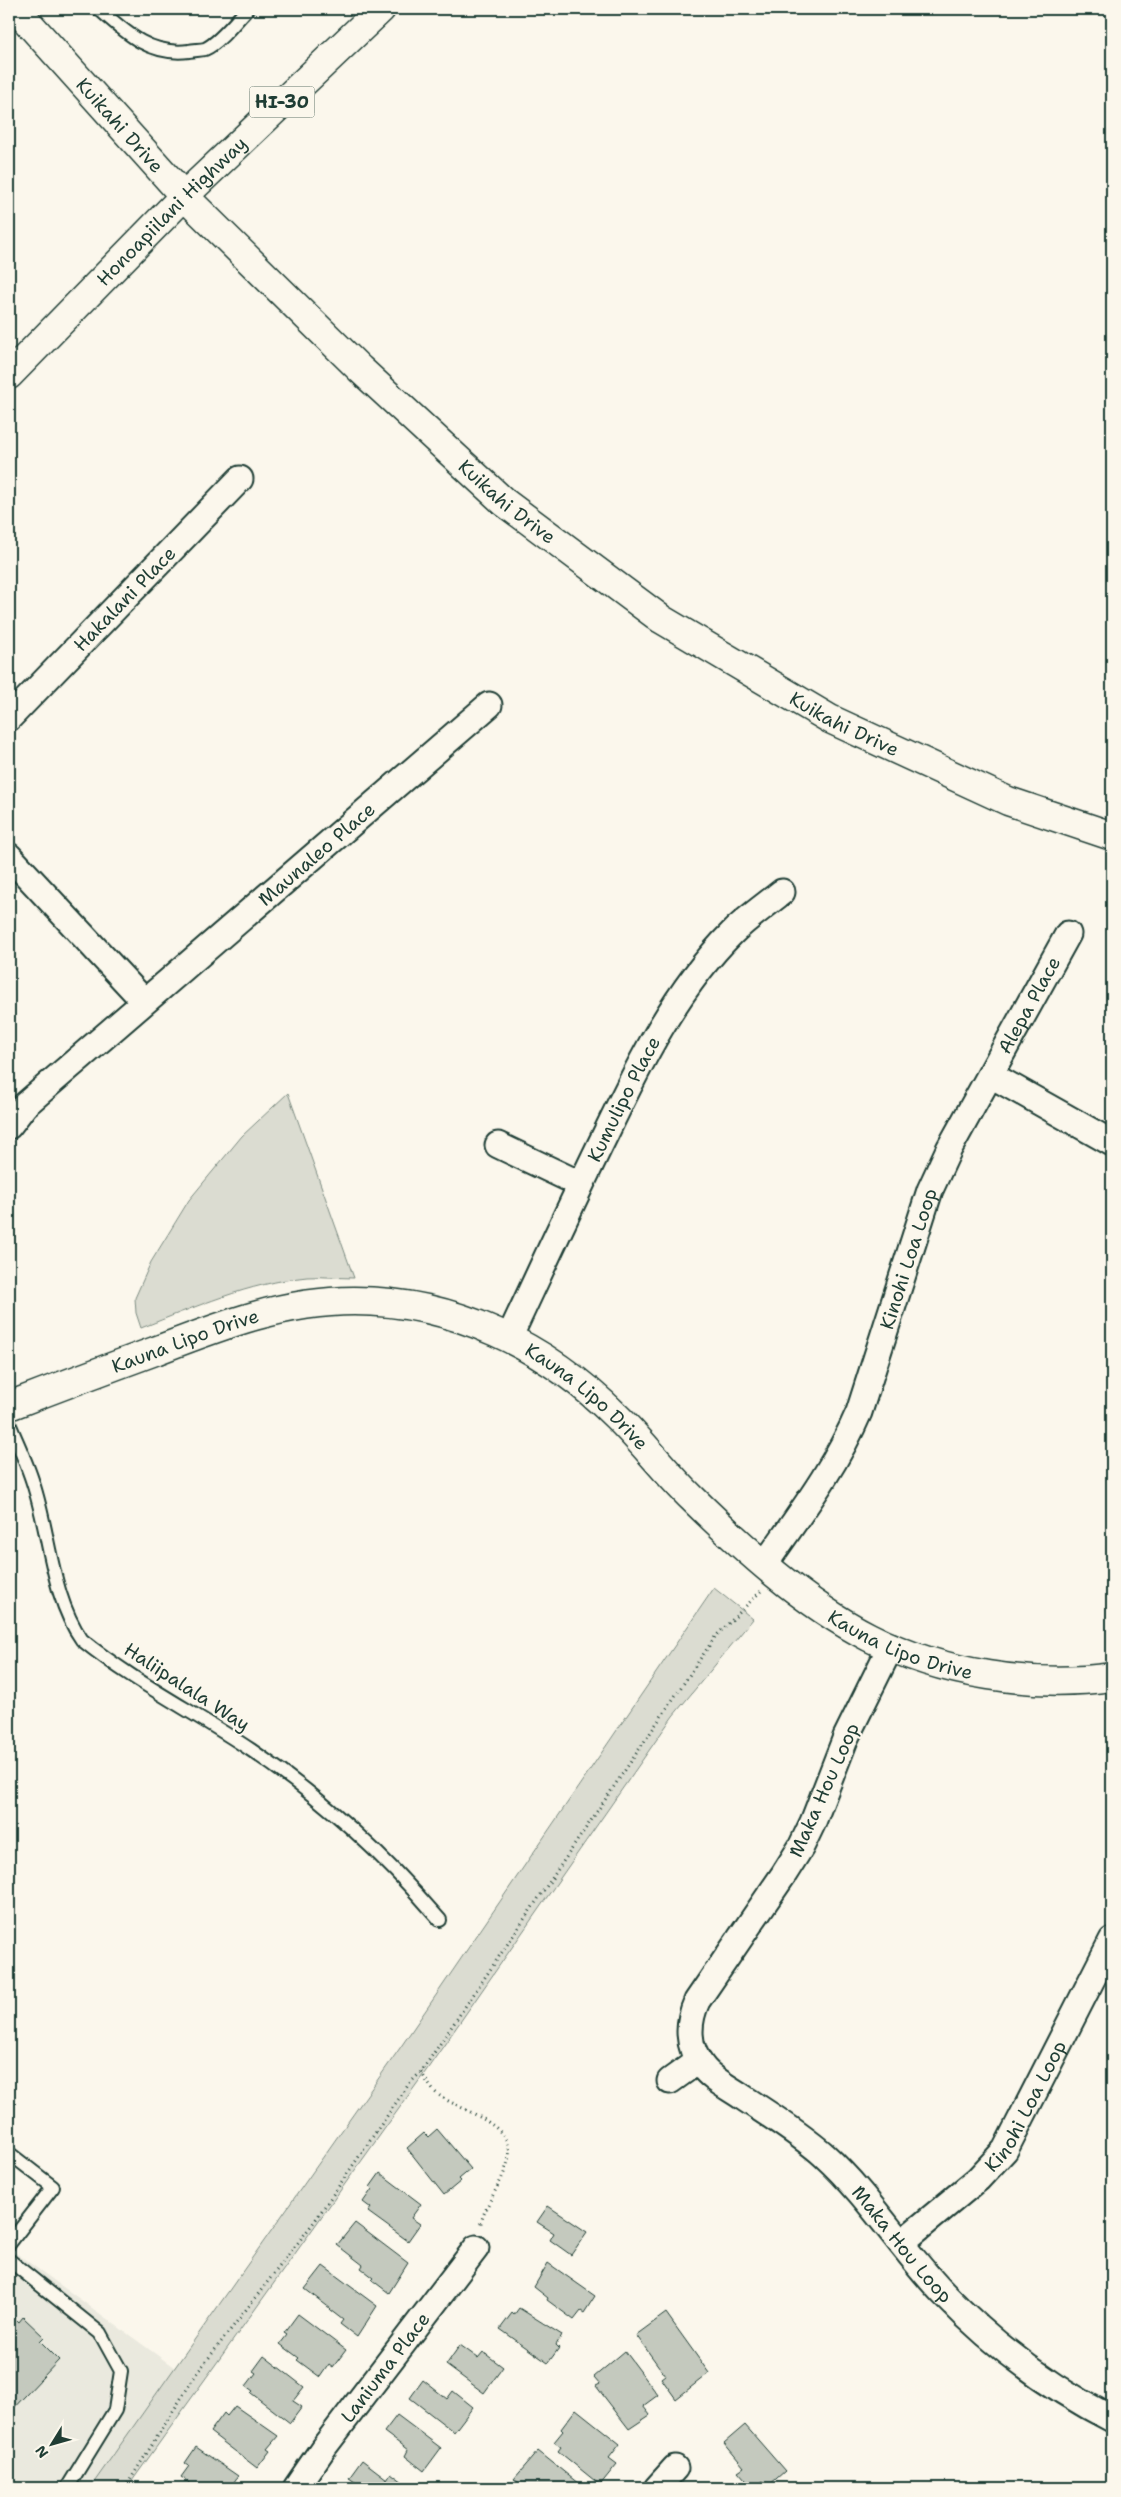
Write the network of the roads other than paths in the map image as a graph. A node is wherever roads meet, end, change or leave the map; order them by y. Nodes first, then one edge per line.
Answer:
1 (16, 9) edge
2 (98, 9) edge
3 (247, 9) edge
4 (381, 9) edge
5 (184, 196) junction
6 (9, 375) edge
7 (240, 479) dead end
8 (489, 705) dead end
9 (9, 718) edge
10 (1112, 836) edge
11 (9, 856) edge
12 (782, 892) dead end
13 (1068, 934) dead end
14 (144, 1001) junction
15 (991, 1075) junction
16 (9, 1126) edge
17 (1112, 1143) edge
18 (498, 1145) dead end
19 (580, 1184) junction
20 (509, 1338) junction
21 (9, 1406) edge
22 (9, 1423) edge
23 (771, 1569) junction
24 (891, 1646) junction
25 (1112, 1677) edge
26 (440, 1920) dead end
27 (1112, 1940) edge
28 (698, 2061) junction
29 (670, 2080) dead end
30 (9, 2153) edge
31 (901, 2243) junction
32 (9, 2244) edge
33 (476, 2248) road end
34 (9, 2260) edge
35 (1112, 2419) edge
36 (676, 2468) dead end
37 (67, 2488) edge
38 (296, 2488) edge
39 (657, 2488) edge

1 - 5 street, Kuikahi Drive
2 - 3 lane
4 - 5 street, Honoapiilani Highway / HI-30
5 - 6 street, Honoapiilani Highway / HI-30
5 - 10 street, Kuikahi Drive
7 - 9 street, Hakalani Place
8 - 14 street, Maunaleo Place
11 - 14 street
12 - 19 street, Kumulipo Place
13 - 15 street, Alepa Place
14 - 16 street, Maunaleo Place
15 - 17 street
15 - 23 street, Kinohi Loa Loop
18 - 19 street
19 - 20 street, Kumulipo Place
20 - 21 street, Kauna Lipo Drive
20 - 23 street, Kauna Lipo Drive
22 - 26 lane, Haliipalala Way
23 - 24 street, Kauna Lipo Drive
24 - 25 street, Kauna Lipo Drive
24 - 28 street, Maka Hou Loop
27 - 31 street, Kinohi Loa Loop
28 - 29 street
28 - 31 street, Maka Hou Loop
30 - 32 lane
31 - 35 street, Maka Hou Loop
33 - 38 street, Laniuma Place
34 - 37 lane
36 - 39 street

